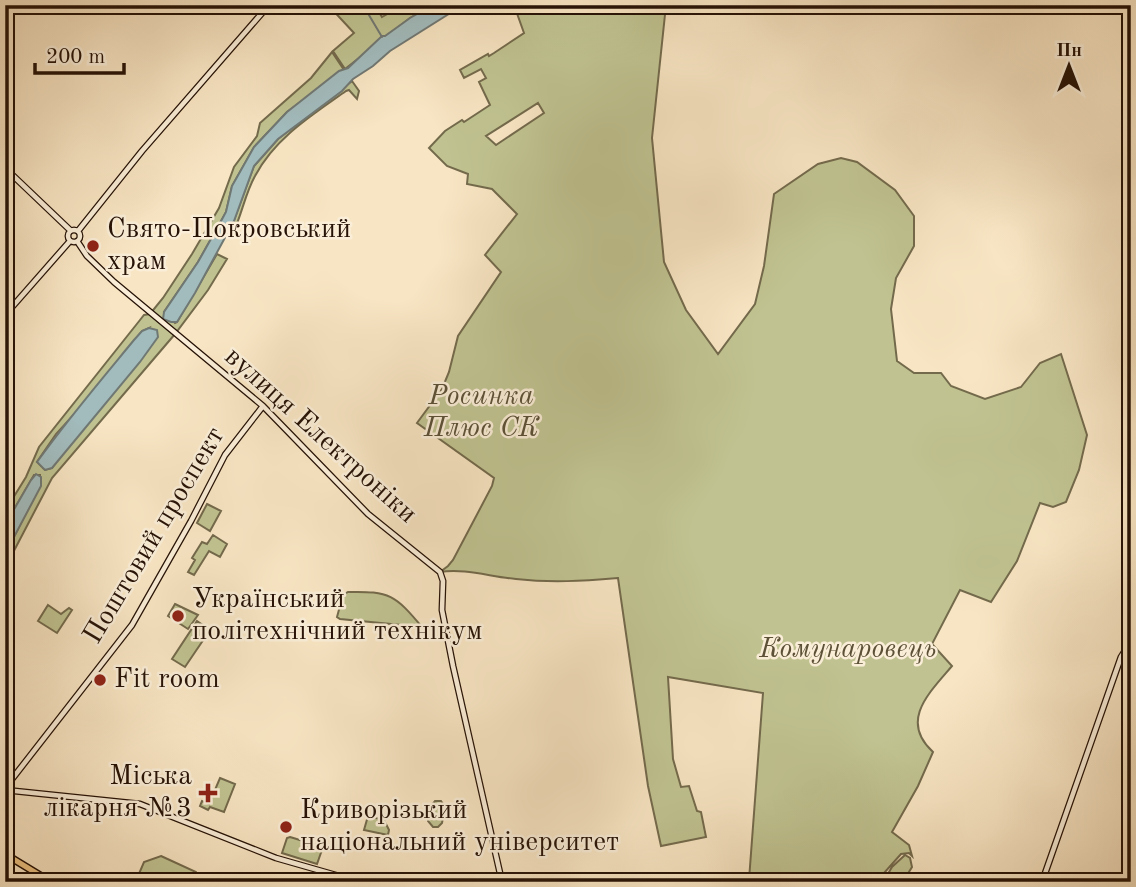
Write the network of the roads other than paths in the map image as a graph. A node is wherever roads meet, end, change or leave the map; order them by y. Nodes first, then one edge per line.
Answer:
1 (269, 5) edge
2 (5, 168) edge
3 (70, 230) junction
4 (78, 231) junction
5 (70, 241) junction
6 (78, 241) junction
7 (5, 314) edge
8 (263, 407) junction
9 (1131, 641) edge
10 (5, 789) edge
11 (5, 854) edge
12 (51, 882) edge
13 (360, 882) edge
14 (502, 882) edge
15 (1042, 882) edge

1 - 4 street
2 - 3 street
3 - 4 street
3 - 5 street
4 - 6 street
5 - 6 street
5 - 7 street
6 - 8 street, вулиця Електроніки
8 - 10 street, Поштовий проспект
8 - 14 street, вулиця Електроніки
9 - 15 street
10 - 13 street
11 - 12 main road

